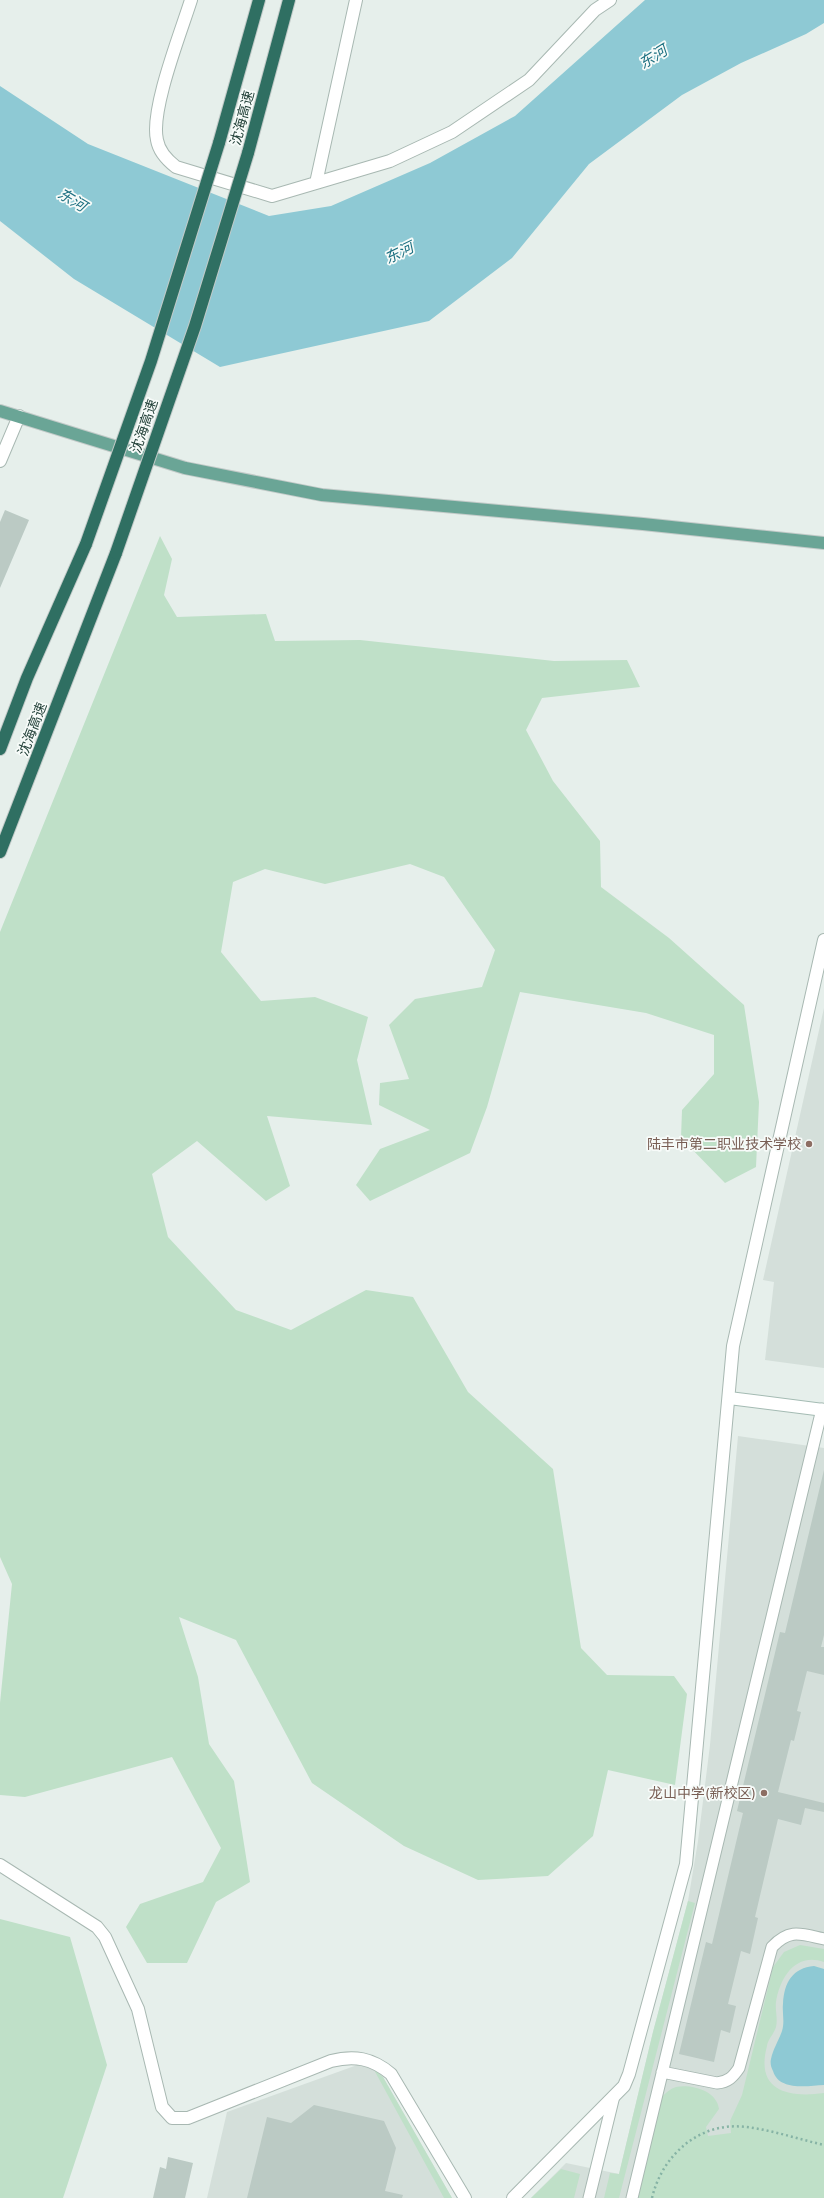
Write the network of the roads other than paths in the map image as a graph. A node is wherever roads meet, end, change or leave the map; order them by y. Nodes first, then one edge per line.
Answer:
1 (191, 0) edge
2 (259, 0) edge
3 (289, 0) edge
4 (356, 0) edge
5 (610, 0) edge
6 (316, 183) junction
7 (0, 411) edge
8 (19, 416) junction
9 (0, 460) edge
10 (824, 543) edge
11 (28, 678) junction
12 (0, 734) edge
13 (0, 749) edge
14 (0, 852) edge
15 (824, 940) edge
16 (729, 1398) junction
17 (823, 1410) edge
18 (0, 1865) edge
19 (824, 1939) edge
20 (662, 2072) junction
21 (614, 2096) junction
22 (465, 2198) edge
23 (513, 2198) edge
24 (589, 2198) edge
25 (632, 2198) edge

1 - 6 street
2 - 11 highway, 沈海高速, bridge
3 - 14 highway, 沈海高速, bridge
4 - 6 street
5 - 6 street
7 - 8 main road
8 - 9 street
8 - 10 main road
11 - 12 highway
11 - 13 highway, 沈海高速
15 - 16 street
16 - 17 street
16 - 21 street
17 - 20 lane
18 - 22 street
19 - 20 lane
20 - 25 lane
21 - 23 street
21 - 24 lane

